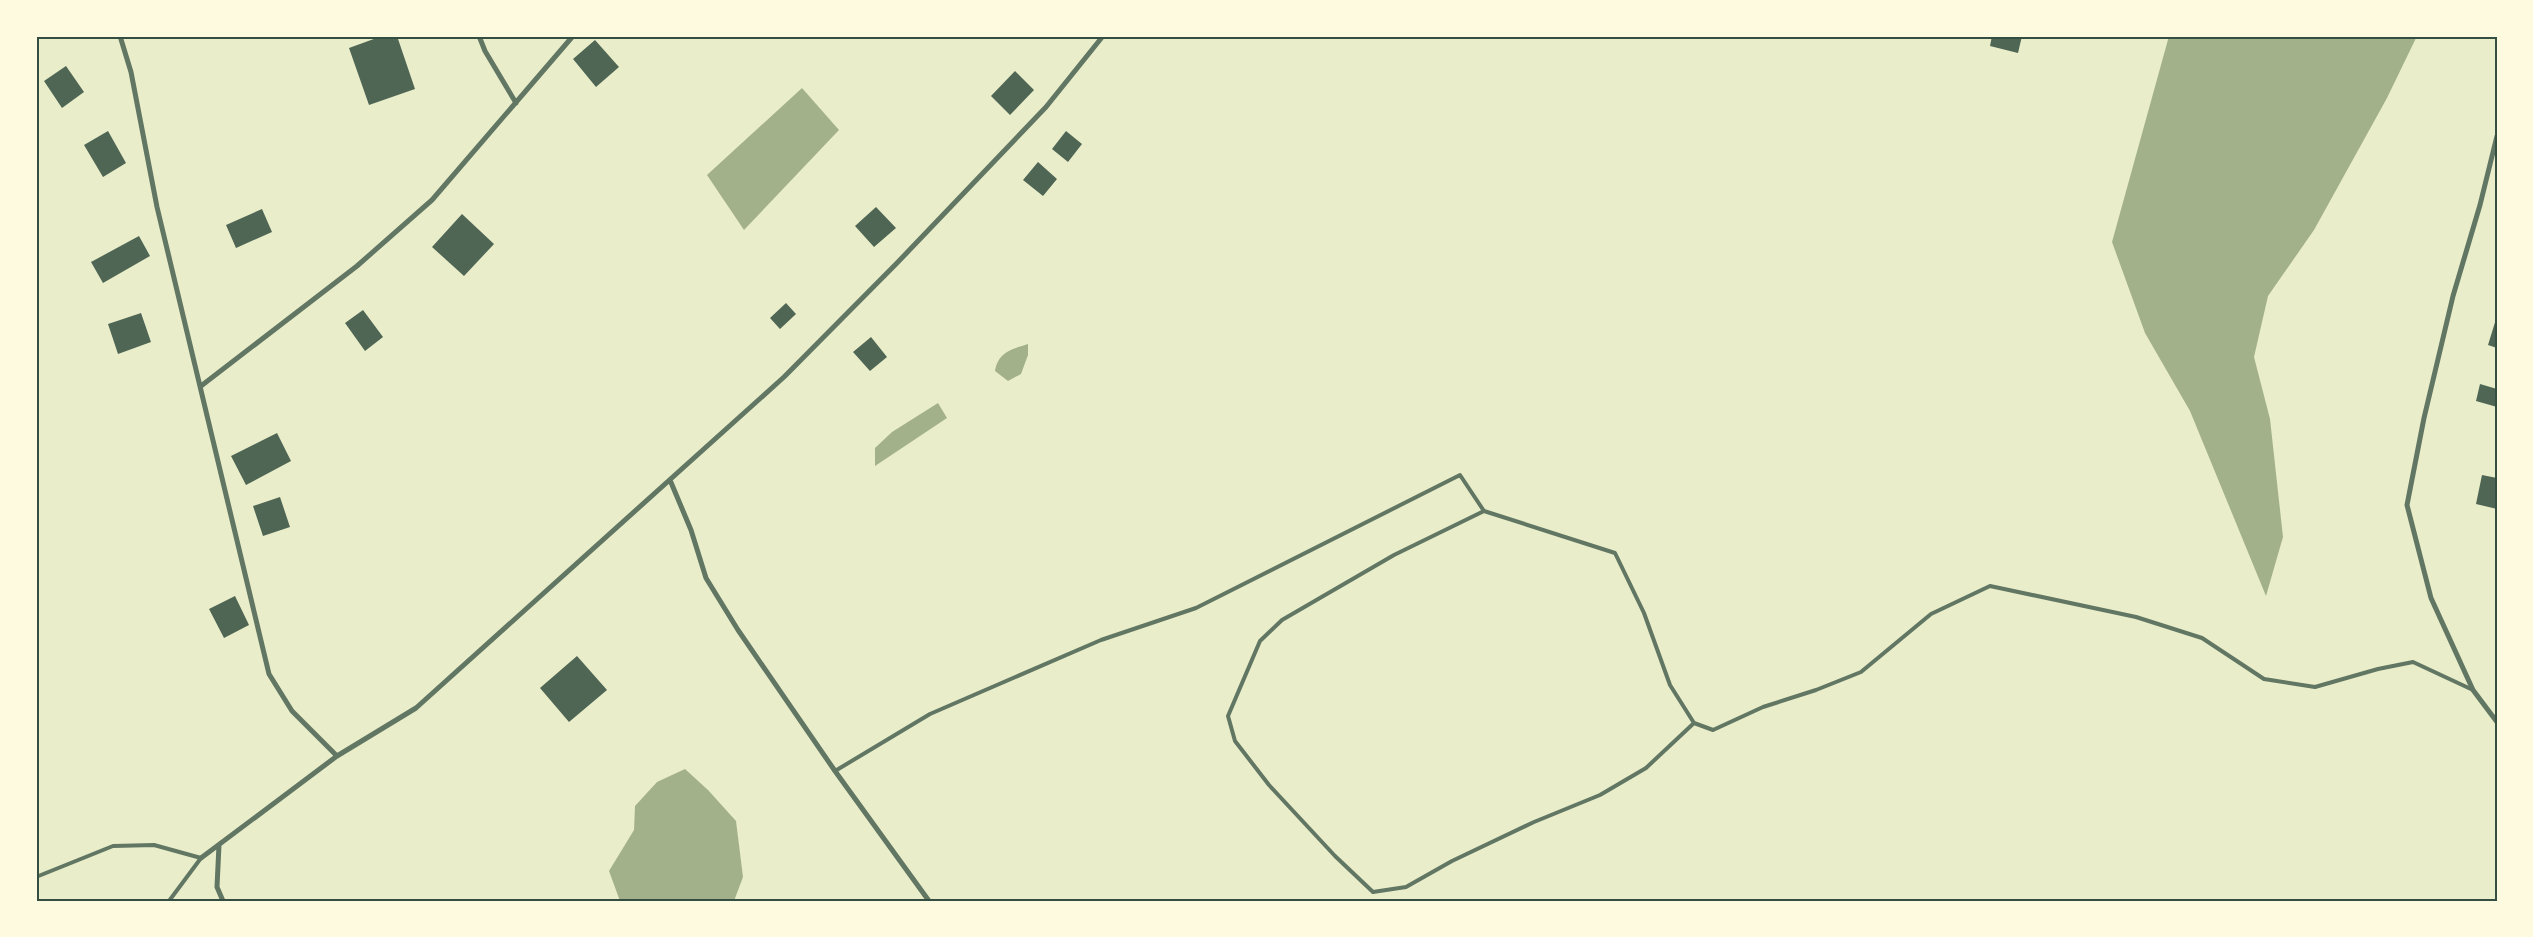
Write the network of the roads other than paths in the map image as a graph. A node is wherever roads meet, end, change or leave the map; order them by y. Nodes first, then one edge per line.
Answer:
1 (120, 36) edge
2 (479, 36) edge
3 (573, 36) edge
4 (1104, 36) edge
5 (516, 103) junction
6 (2497, 136) edge
7 (201, 386) junction
8 (670, 480) junction
9 (1484, 511) junction
10 (2473, 690) junction
11 (2497, 722) edge
12 (1694, 723) junction
13 (337, 756) junction
14 (836, 771) junction
15 (219, 845) junction
16 (201, 858) junction
17 (36, 877) edge
18 (169, 901) edge
19 (223, 901) edge
20 (929, 901) edge

1 - 7 street
2 - 5 street
3 - 5 street
4 - 8 street
5 - 7 street
6 - 10 street
7 - 13 street
8 - 13 street
8 - 14 street
9 - 12 lane
9 - 12 lane
9 - 14 lane
10 - 11 street
10 - 12 lane
13 - 15 street
14 - 20 street
15 - 16 street
15 - 19 street
16 - 17 lane
16 - 18 lane

